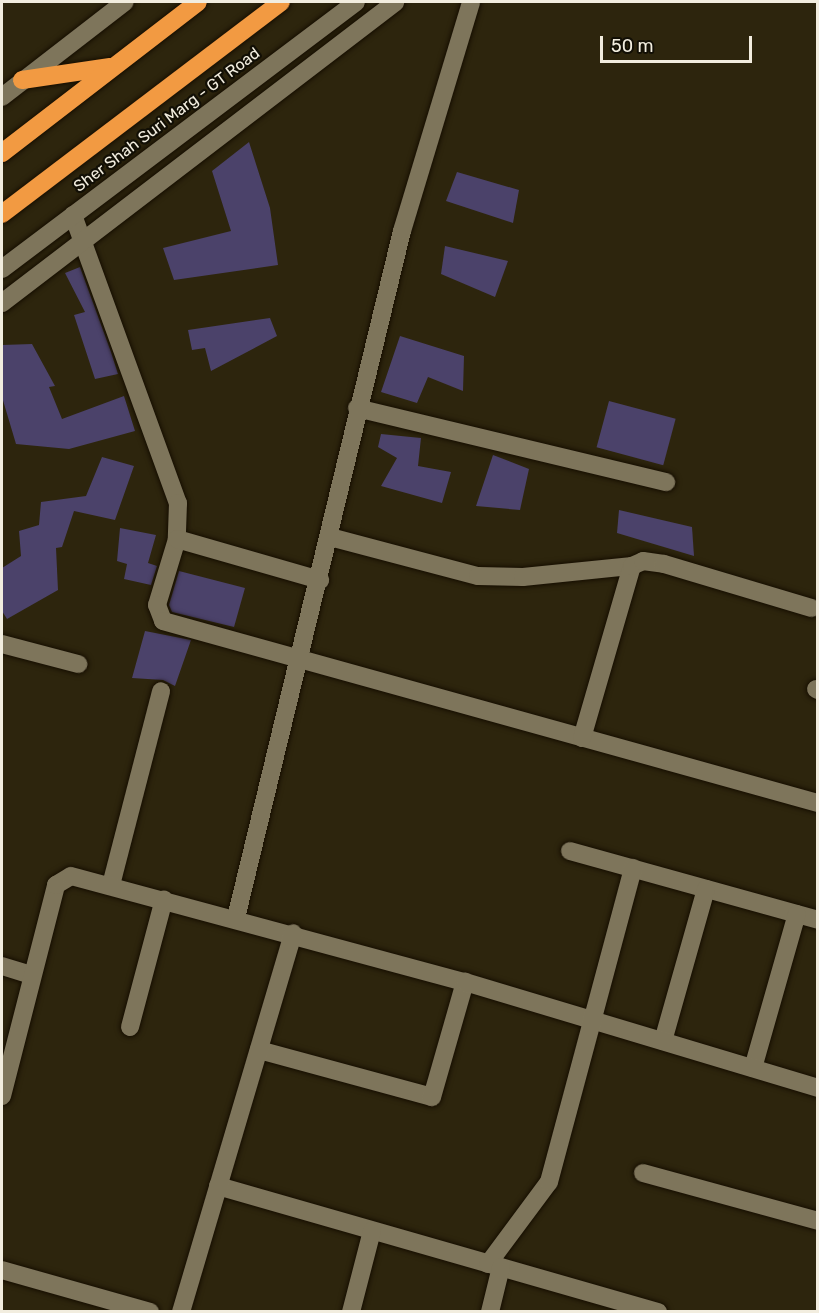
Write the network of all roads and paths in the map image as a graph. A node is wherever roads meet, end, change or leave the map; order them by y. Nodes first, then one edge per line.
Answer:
1 (125, 2) edge
2 (198, 2) edge
3 (281, 2) edge
4 (357, 2) edge
5 (395, 2) edge
6 (471, 2) edge
7 (113, 67) junction
8 (22, 80) junction
9 (3, 92) edge
10 (2, 153) edge
11 (124, 177) junction
12 (139, 202) junction
13 (2, 214) edge
14 (73, 215) junction
15 (84, 244) junction
16 (2, 269) edge
17 (2, 303) edge
18 (357, 408) junction
19 (666, 482) dead end
20 (330, 537) junction
21 (177, 539) junction
22 (632, 566) junction
23 (321, 580) junction
24 (812, 608) dead end
25 (2, 644) edge
26 (299, 661) junction
27 (78, 664) dead end
28 (161, 691) dead end
29 (582, 738) junction
30 (818, 803) edge
31 (570, 850) dead end
32 (633, 868) junction
33 (111, 885) junction
34 (706, 889) junction
35 (164, 899) junction
36 (796, 914) junction
37 (236, 918) junction
38 (818, 920) edge
39 (293, 933) junction
40 (2, 966) edge
41 (32, 975) junction
42 (465, 982) junction
43 (592, 1019) junction
44 (130, 1027) dead end
45 (663, 1041) junction
46 (259, 1050) junction
47 (6, 1063) edge
48 (753, 1068) junction
49 (818, 1088) edge
50 (2, 1096) edge
51 (643, 1173) dead end
52 (218, 1186) junction
53 (818, 1221) edge
54 (372, 1231) junction
55 (495, 1265) junction
56 (2, 1270) edge
57 (618, 1306) edge
58 (150, 1311) edge
59 (182, 1311) edge
60 (351, 1311) edge
61 (490, 1311) edge
62 (658, 1311) edge

1 - 8 street
2 - 7 highway
3 - 13 highway, Sher Shah Suri Marg - GT Road
4 - 11 street, Sher Shah Suri Marg - GT Road
5 - 12 street
6 - 18 street
7 - 8 highway
7 - 10 highway
8 - 9 street
11 - 12 street
11 - 14 street, Sher Shah Suri Marg - GT Road
12 - 15 street
14 - 15 street
14 - 16 street, Sher Shah Suri Marg - GT Road
15 - 17 street
15 - 21 street
18 - 19 street
18 - 20 street
20 - 22 street
20 - 23 street
21 - 23 street
21 - 26 street
22 - 24 street
22 - 29 street
23 - 26 street
25 - 27 street
26 - 29 street
26 - 37 street
28 - 33 street
29 - 30 street
31 - 32 street
32 - 34 street
32 - 43 street
33 - 35 street
33 - 41 street
34 - 36 street
34 - 45 street
35 - 37 street
35 - 44 street
36 - 38 street
36 - 48 street
37 - 39 street
39 - 42 street
39 - 46 street
40 - 41 street
41 - 47 street
42 - 43 street
42 - 46 street
43 - 45 street
43 - 55 street
45 - 48 street
46 - 52 street
47 - 50 street
48 - 49 street
51 - 53 street
52 - 54 street
52 - 59 street
54 - 55 street
54 - 60 street
55 - 57 street
55 - 61 street
56 - 58 street
57 - 62 street

